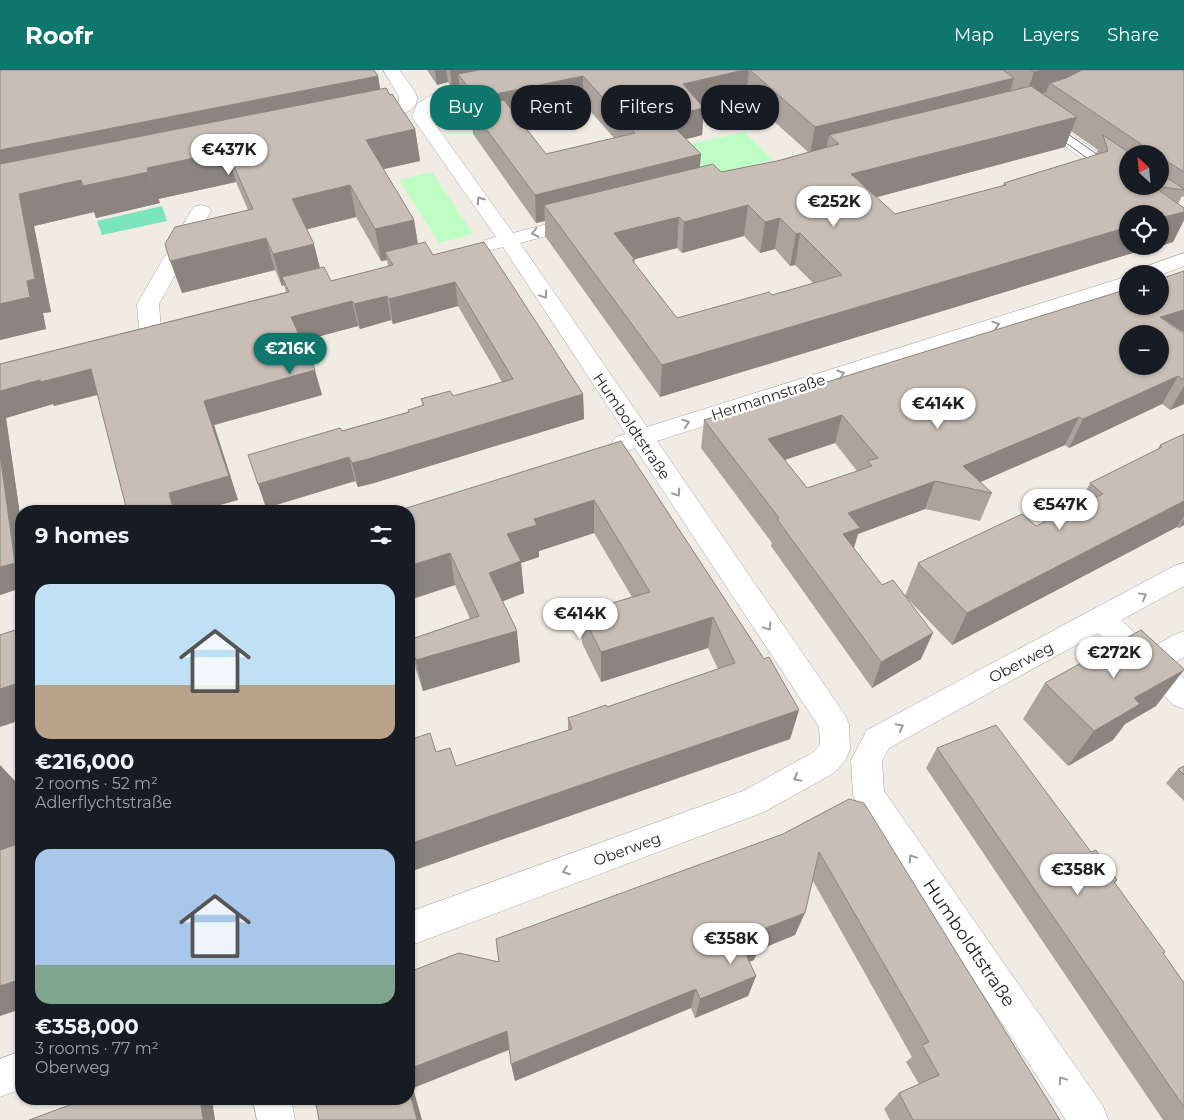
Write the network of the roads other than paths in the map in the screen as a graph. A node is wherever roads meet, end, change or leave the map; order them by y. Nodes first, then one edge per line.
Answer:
1 (391, 70) edge
2 (512, 84) edge
3 (415, 106) junction
4 (1029, 106) edge
5 (350, 120) edge
6 (1119, 175) edge
7 (201, 211) dead end
8 (594, 218) edge
9 (508, 240) junction
10 (469, 249) edge
11 (1184, 259) edge
12 (1167, 265) edge
13 (1119, 286) edge
14 (150, 329) edge
15 (640, 438) junction
16 (603, 450) edge
17 (1184, 573) edge
18 (1101, 618) junction
19 (1184, 643) edge
20 (1149, 664) junction
21 (1184, 696) edge
22 (851, 754) junction
23 (415, 927) edge
24 (15, 1072) edge
25 (0, 1078) edge
26 (273, 1105) edge
27 (276, 1120) edge
28 (1089, 1120) edge

1 - 3 street, Humboldtstraße
2 - 3 street
3 - 5 street
9 -> 3 street, Humboldtstraße
4 - 6 street
7 - 14 street
8 -> 9 street
9 - 10 street
9 -> 15 street, Humboldtstraße
11 - 12 street
15 -> 13 street, Hermannstraße
15 - 16 street, Hermannstraße
15 -> 22 street, Humboldtstraße
18 -> 17 street, Oberweg
18 - 20 street
22 -> 18 street, Oberweg
19 - 20 street
20 - 21 street
22 -> 23 street, Oberweg
28 -> 22 street, Humboldtstraße
24 - 25 street
26 - 27 street

